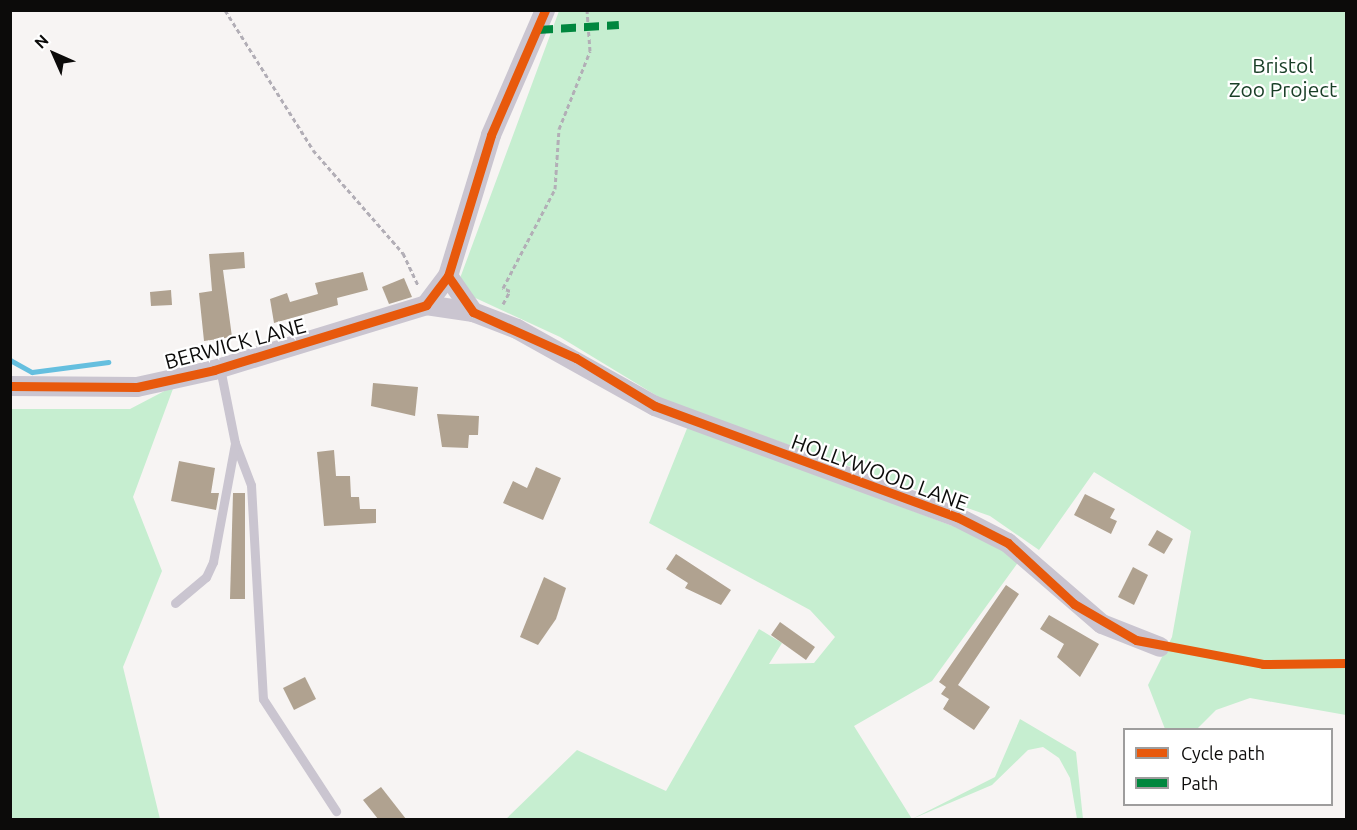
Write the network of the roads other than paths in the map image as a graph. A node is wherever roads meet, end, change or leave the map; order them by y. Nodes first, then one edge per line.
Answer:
1 (545, 10) edge
2 (448, 276) junction
3 (423, 297) junction
4 (473, 312) junction
5 (220, 368) junction
6 (10, 386) edge
7 (235, 443) junction
8 (175, 603) dead end
9 (1160, 647) dead end
10 (336, 811) dead end

1 - 2 street
2 - 3 street
2 - 4 street
3 - 4 street, HOLLYWOOD LANE
3 - 5 street, BERWICK LANE
4 - 9 street, HOLLYWOOD LANE
5 - 6 street, BERWICK LANE
5 - 7 lane
7 - 8 lane
7 - 10 lane

